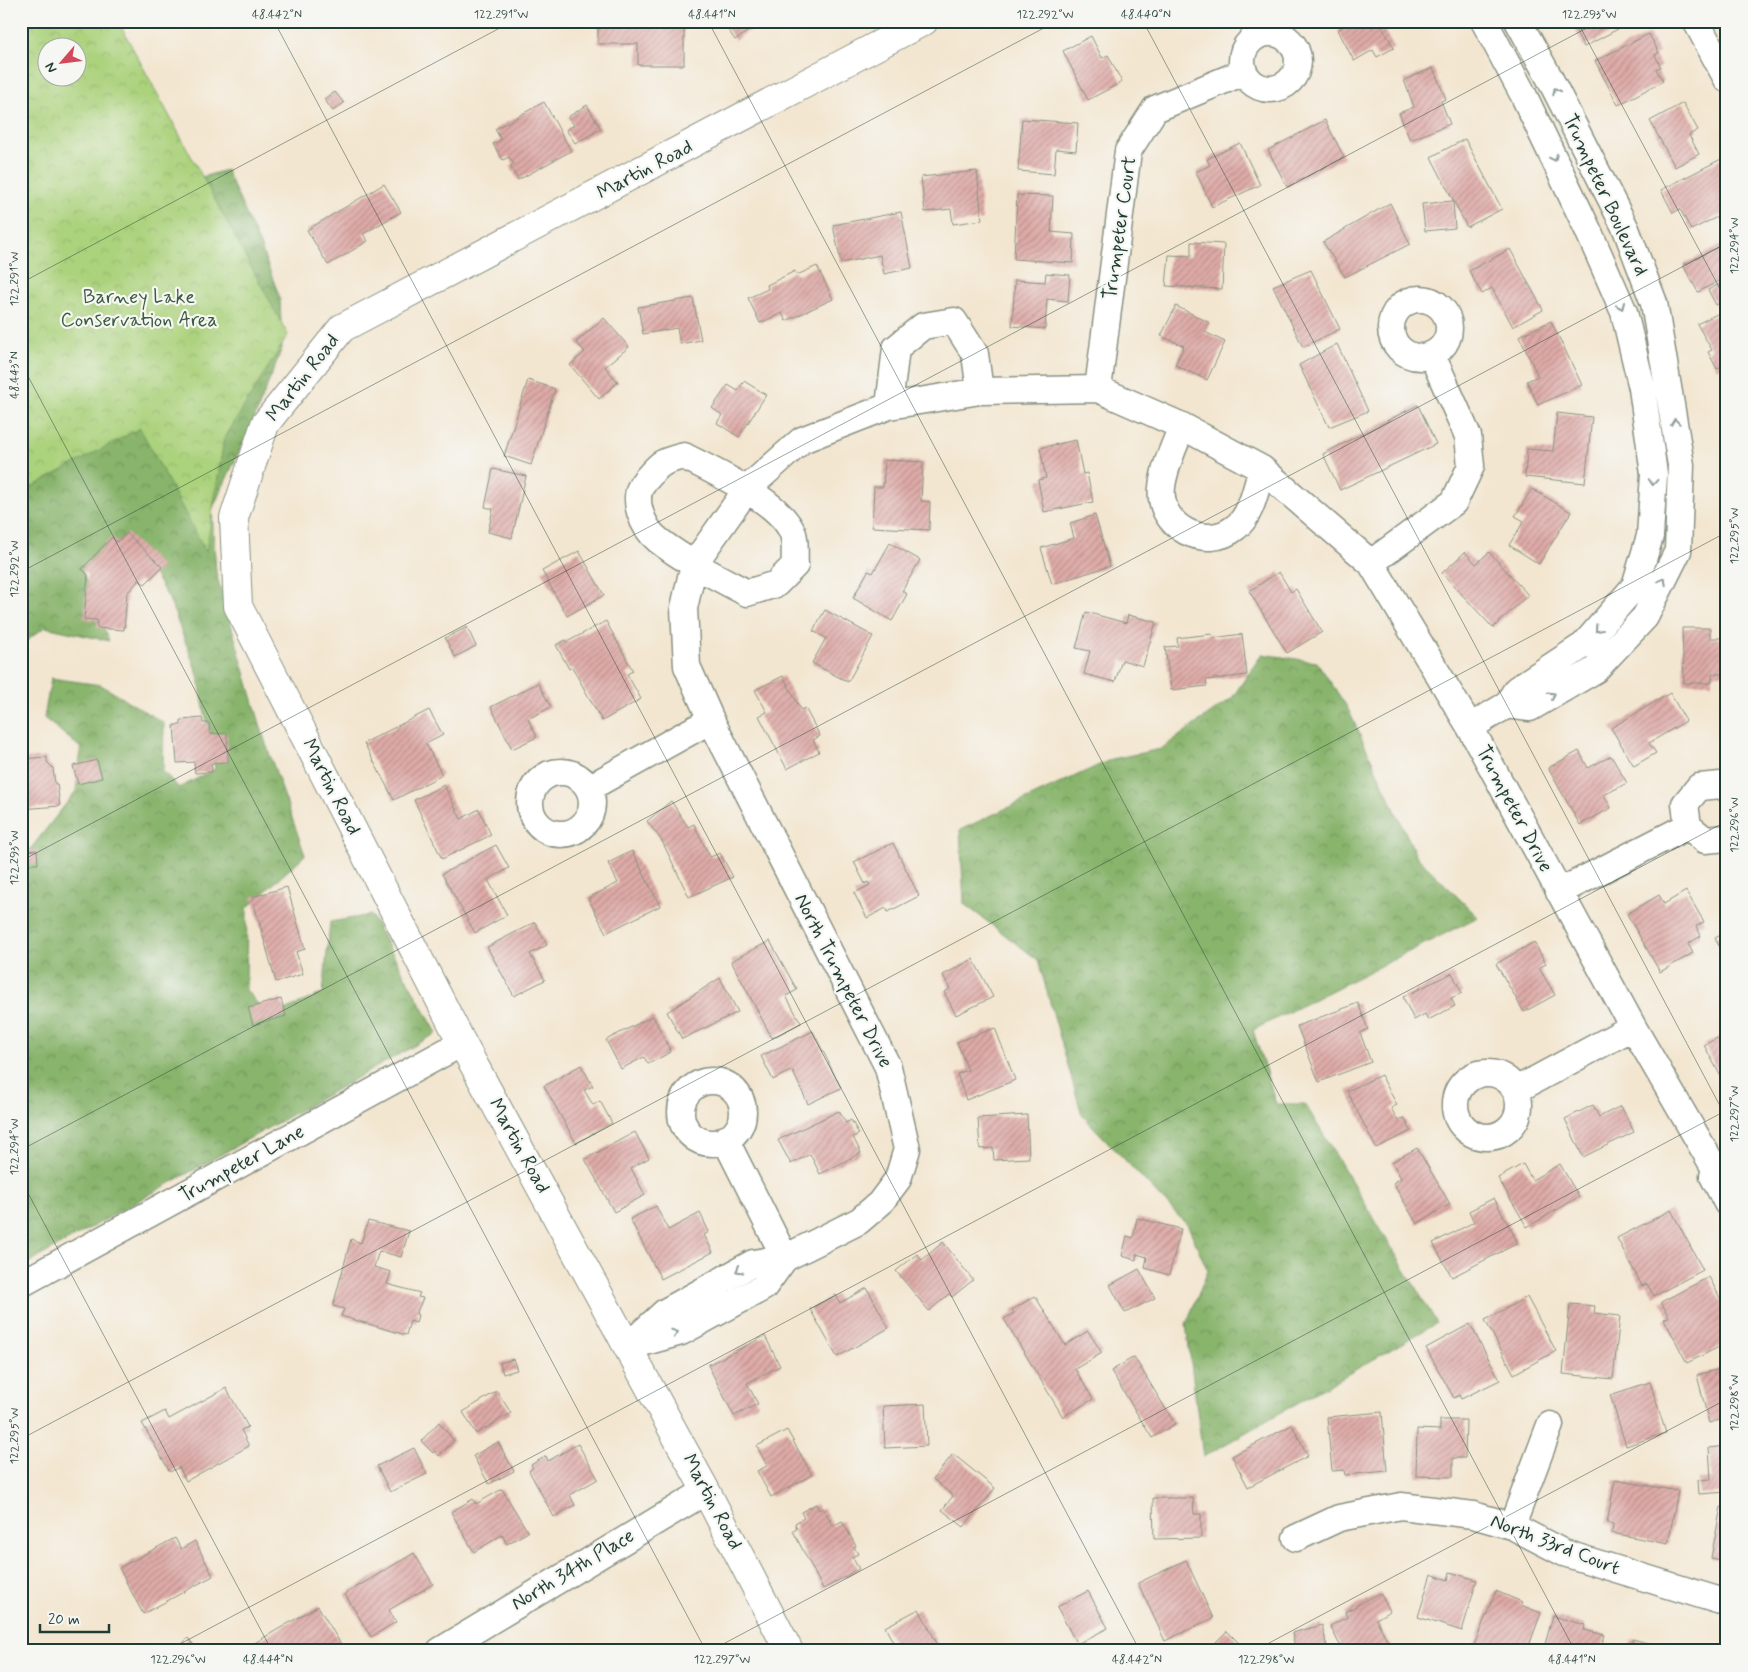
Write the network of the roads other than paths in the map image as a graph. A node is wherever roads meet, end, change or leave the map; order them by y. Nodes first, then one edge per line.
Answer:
1 (924, 21) edge
2 (1484, 21) edge
3 (1518, 21) edge
4 (1696, 21) edge
5 (1244, 72) dead end
6 (1727, 79) edge
7 (1432, 355) dead end
8 (1098, 389) junction
9 (980, 391) junction
10 (889, 406) junction
11 (1182, 426) junction
12 (1262, 469) junction
13 (748, 489) junction
14 (1371, 563) junction
15 (694, 564) junction
16 (1507, 705) junction
17 (710, 720) junction
18 (1470, 727) junction
19 (589, 788) dead end
20 (1727, 789) edge
21 (1688, 826) junction
22 (1727, 838) edge
23 (1559, 892) junction
24 (1633, 1027) junction
25 (462, 1043) junction
26 (1516, 1090) dead end
27 (725, 1139) dead end
28 (1723, 1171) edge
29 (1727, 1203) edge
30 (785, 1258) junction
31 (21, 1284) edge
32 (628, 1346) junction
33 (1550, 1425) dead end
34 (706, 1491) junction
35 (1512, 1526) junction
36 (1296, 1538) dead end
37 (1727, 1603) edge
38 (440, 1651) edge
39 (789, 1651) edge

1 - 25 street, Martin Road
2 -> 16 street, Trumpeter Boulevard
16 -> 3 street, Trumpeter Boulevard
4 - 6 street
5 - 8 street, Trumpeter Court
7 - 14 street
8 - 9 street, North Trumpeter Drive
8 - 11 street, North Trumpeter Drive
9 - 10 street, North Trumpeter Drive
9 - 10 street
10 - 13 street, North Trumpeter Drive
11 - 12 street, North Trumpeter Drive
11 - 12 street
12 - 14 street, North Trumpeter Drive
13 - 15 street, North Trumpeter Drive
13 - 15 street
13 - 15 street
14 - 18 street, North Trumpeter Drive
15 - 17 street, North Trumpeter Drive
16 - 18 street, Trumpeter Boulevard
17 - 19 street
17 - 30 street, North Trumpeter Drive
18 - 23 street, Trumpeter Drive
20 - 21 street
21 - 22 street
21 - 23 street, Trumpeter Drive
23 - 24 street, Trumpeter Drive
24 - 26 street
24 - 28 street, Trumpeter Drive
25 - 31 street, Trumpeter Lane
25 - 32 street, Martin Road
27 - 30 street
28 - 29 street, Trumpeter Drive
30 - 32 street, North Trumpeter Drive
32 - 34 street, Martin Road
33 - 35 street
34 - 38 street, North 34th Place
34 - 39 street, Martin Road
35 - 36 street, North 33rd Court
35 - 37 street, North 33rd Court

